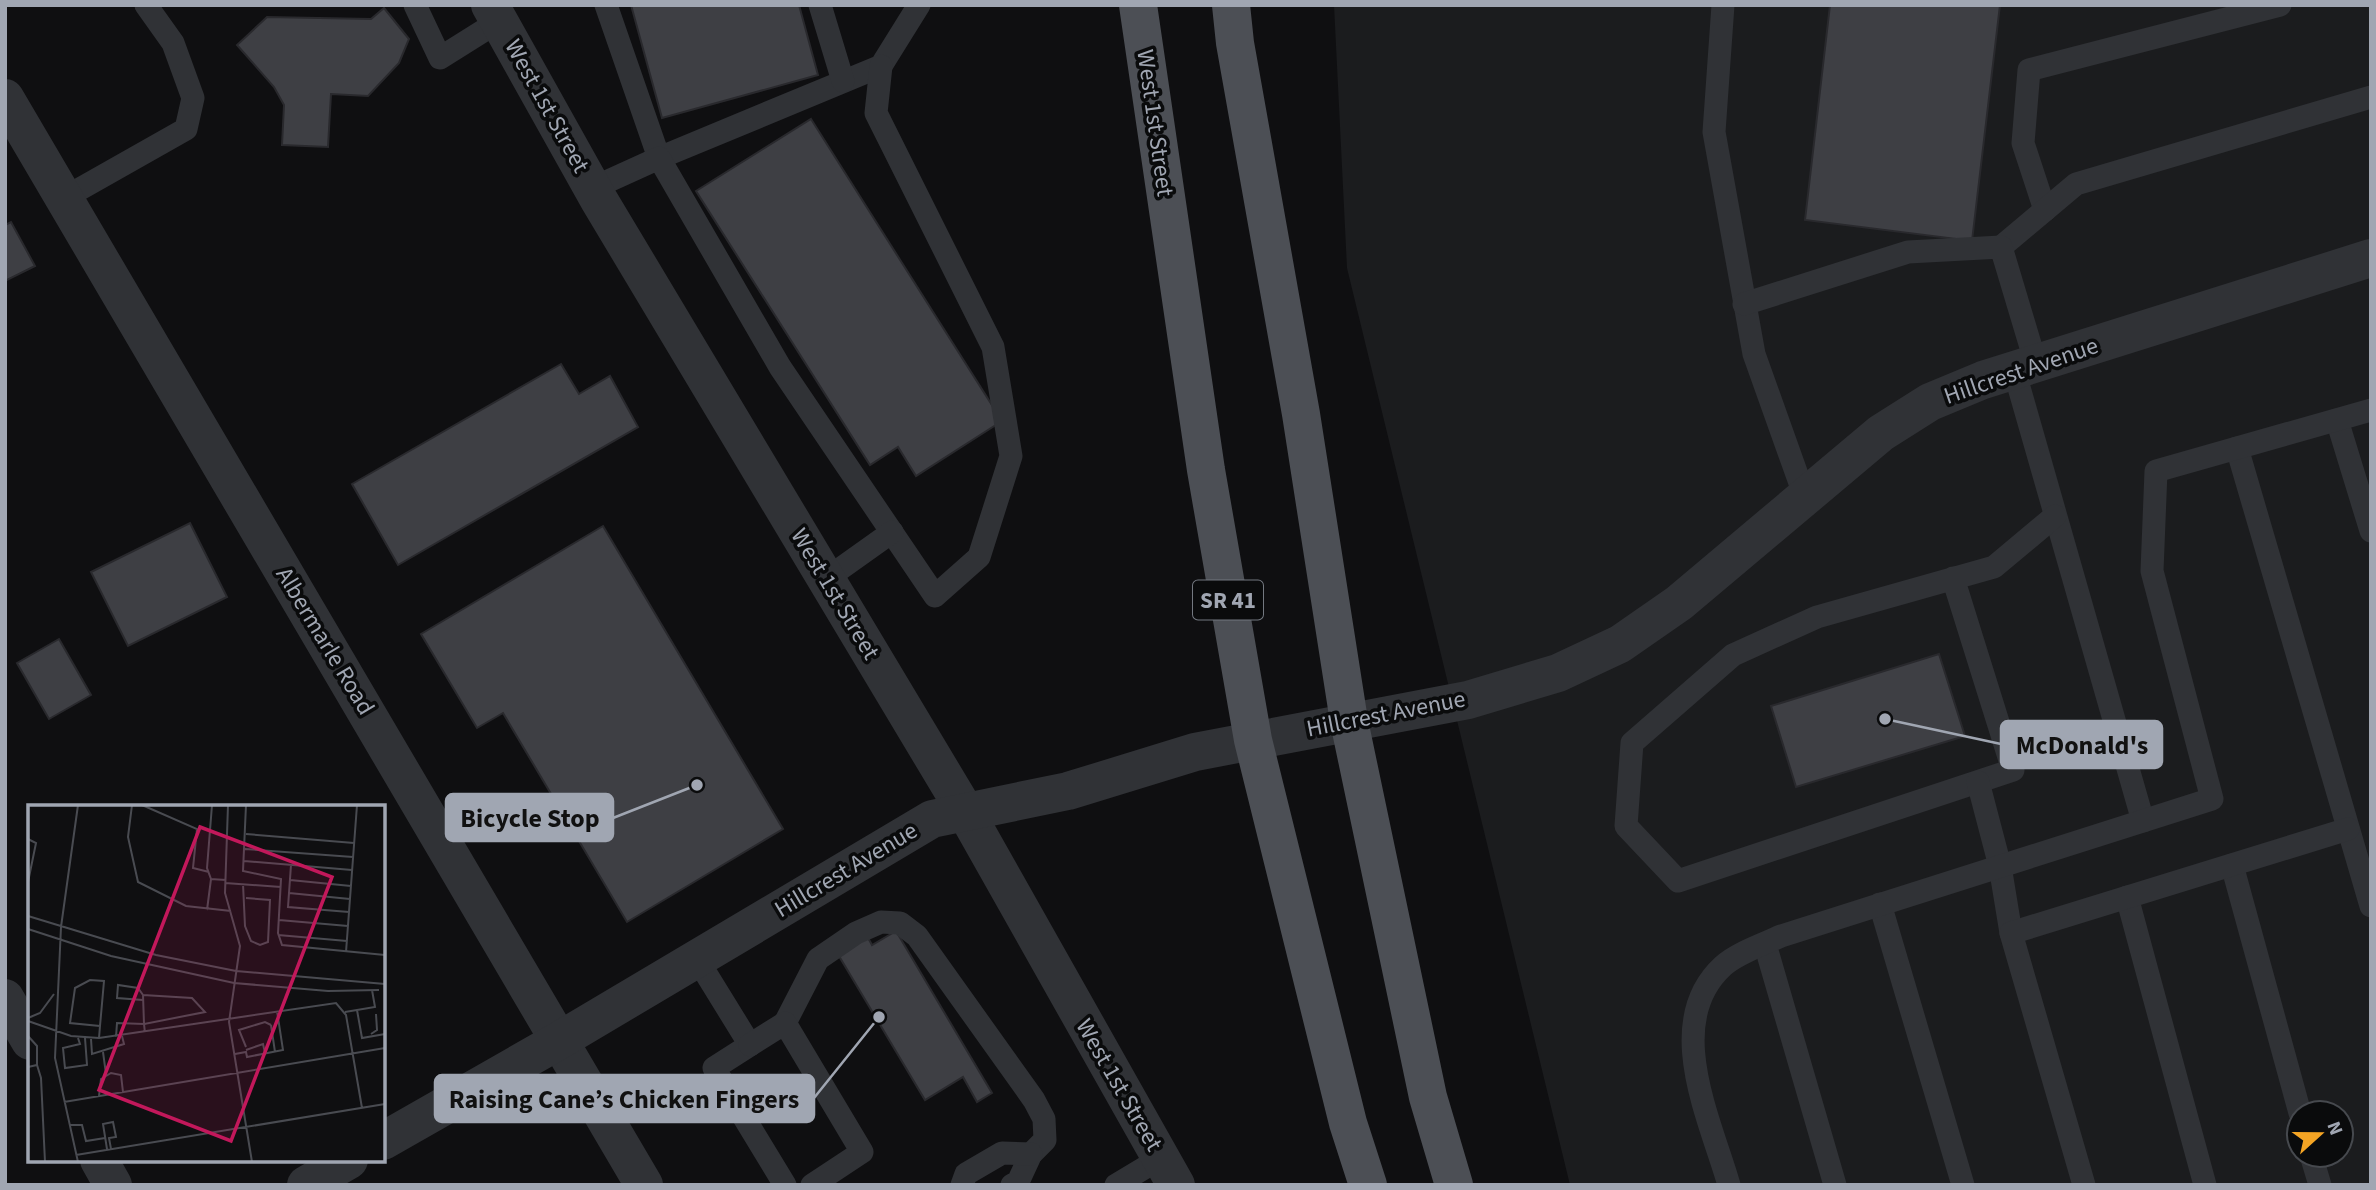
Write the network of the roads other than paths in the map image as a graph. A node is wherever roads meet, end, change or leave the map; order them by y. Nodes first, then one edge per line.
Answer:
1 (415, 5) edge
2 (606, 5) edge
3 (820, 5) edge
4 (919, 5) edge
5 (1138, 5) edge
6 (1231, 5) edge
7 (1723, 5) edge
8 (2280, 5) edge
9 (154, 8) edge
10 (495, 13) edge
11 (881, 66) junction
12 (843, 81) junction
13 (2371, 97) edge
14 (5, 98) edge
15 (659, 158) junction
16 (593, 188) junction
17 (64, 198) junction
18 (2045, 210) junction
19 (2001, 247) junction
20 (2371, 258) edge
21 (1744, 304) junction
22 (2025, 367) junction
23 (2371, 410) edge
24 (2337, 420) junction
25 (2237, 449) junction
26 (1805, 497) junction
27 (2056, 516) junction
28 (2371, 531) edge
29 (892, 532) junction
30 (826, 579) junction
31 (1953, 579) junction
32 (1349, 721) junction
33 (1253, 740) junction
34 (1978, 782) junction
35 (965, 811) junction
36 (2143, 821) junction
37 (2348, 829) junction
38 (2232, 865) junction
39 (2000, 866) junction
40 (2127, 897) junction
41 (1880, 904) junction
42 (2371, 906) edge
43 (2011, 933) junction
44 (1765, 944) junction
45 (697, 959) junction
46 (5, 998) edge
47 (785, 1023) junction
48 (28, 1038) edge
49 (561, 1041) junction
50 (750, 1045) junction
51 (2296, 1099) edge
52 (385, 1140) edge
53 (1031, 1154) junction
54 (100, 1162) edge
55 (346, 1162) edge
56 (1168, 1171) edge
57 (113, 1185) edge
58 (306, 1185) edge
59 (644, 1185) edge
60 (785, 1185) edge
61 (811, 1185) edge
62 (962, 1185) edge
63 (1012, 1185) edge
64 (1116, 1185) edge
65 (1368, 1185) edge
66 (1454, 1185) edge
67 (1729, 1185) edge
68 (1835, 1185) edge
69 (1963, 1185) edge
70 (2084, 1185) edge
71 (2205, 1185) edge

1 - 10 lane
2 - 15 lane
3 - 12 lane
4 - 11 lane
5 - 33 main road, West 1st Street / SR 41
6 - 32 main road
7 - 21 lane
8 - 18 lane
9 - 17 lane
10 - 16 street, West 1st Street
11 - 12 lane
11 - 29 lane
12 - 15 lane
13 - 18 lane
14 - 17 street, Albermarle Road
15 - 16 lane
15 - 29 lane
16 - 30 street, West 1st Street
17 - 49 street, Albermarle Road
18 - 19 lane
19 - 21 lane
19 - 22 lane
20 - 22 street, Hillcrest Avenue
21 - 26 lane
22 - 26 street, Hillcrest Avenue
22 - 27 lane
23 - 24 lane
24 - 25 lane
24 - 28 lane
25 - 36 lane
25 - 37 lane
26 - 32 street, Hillcrest Avenue
27 - 31 lane
27 - 36 lane
29 - 30 lane
30 - 35 street, West 1st Street
31 - 34 lane
31 - 34 lane
32 - 33 street, Hillcrest Avenue
32 - 66 main road
33 - 35 street, Hillcrest Avenue
33 - 65 main road, West 1st Street / SR 41
34 - 39 lane
35 - 45 street, Hillcrest Avenue
35 - 56 street, West 1st Street
36 - 39 lane
37 - 38 lane
37 - 42 lane
38 - 40 lane
38 - 51 lane
39 - 41 lane
39 - 43 lane
40 - 43 lane
40 - 71 lane
41 - 44 lane
41 - 69 lane
43 - 70 lane
44 - 67 lane
44 - 68 lane
45 - 49 street, Hillcrest Avenue
45 - 50 lane
46 - 48 street
47 - 50 lane
47 - 53 lane
47 - 61 lane
49 - 52 street, Hillcrest Avenue
49 - 59 street, Albermarle Road
50 - 60 lane
53 - 62 lane
53 - 63 lane
54 - 57 street
55 - 58 street
56 - 64 lane

